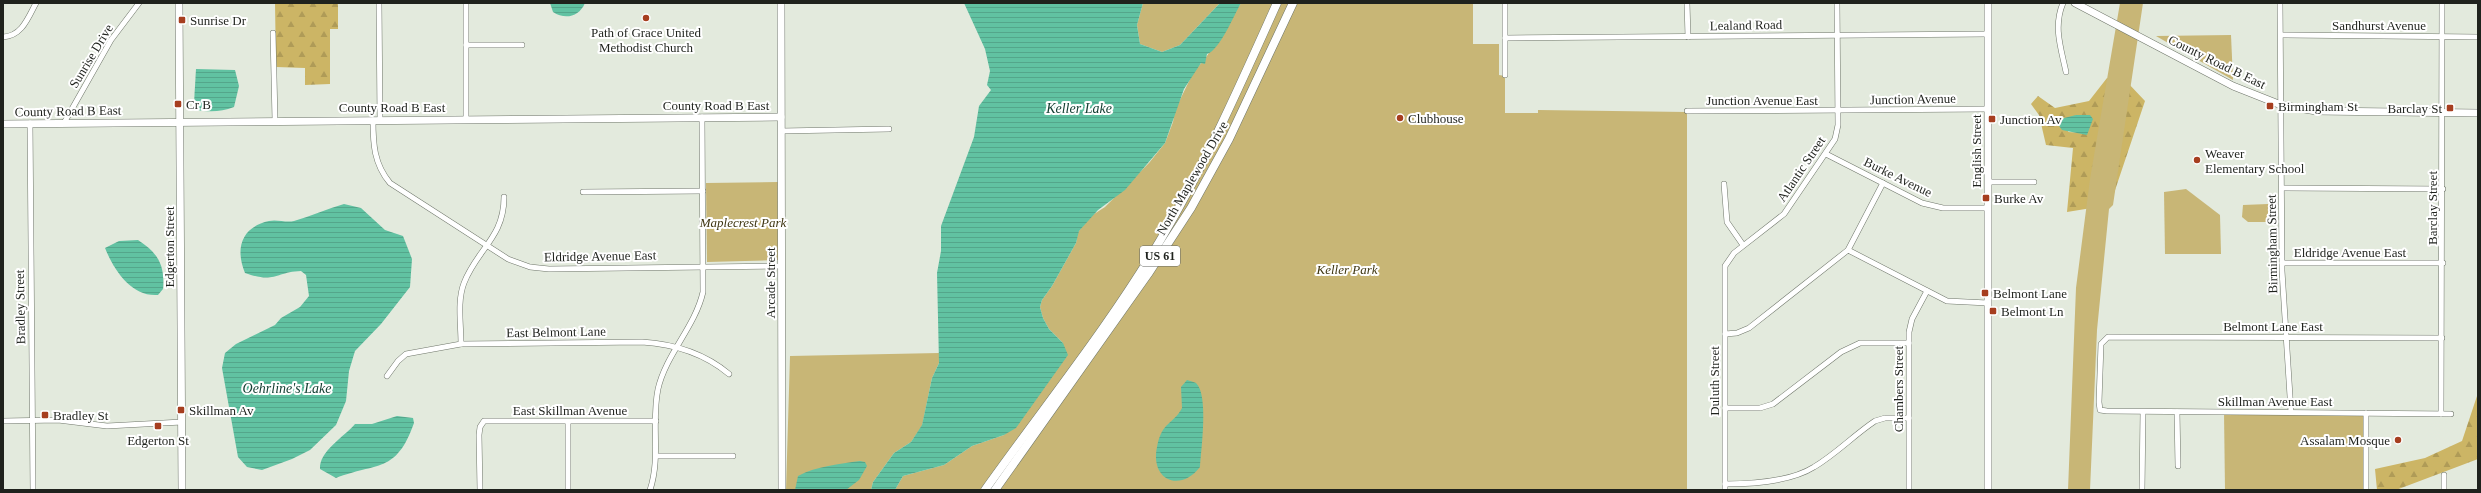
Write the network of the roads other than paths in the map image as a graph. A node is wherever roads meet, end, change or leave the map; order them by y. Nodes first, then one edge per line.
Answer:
1 (36, 3) edge
2 (139, 3) edge
3 (179, 3) edge
4 (379, 3) edge
5 (466, 3) edge
6 (781, 3) edge
7 (1277, 3) edge
8 (1293, 3) edge
9 (1504, 3) edge
10 (1687, 3) edge
11 (1837, 3) edge
12 (1988, 3) edge
13 (2063, 3) edge
14 (2075, 3) edge
15 (2280, 3) edge
16 (2442, 3) edge
17 (273, 33) dead end
18 (1988, 34) junction
19 (1837, 35) junction
20 (2281, 35) junction
21 (2442, 36) junction
22 (3, 37) edge
23 (1688, 37) junction
24 (2478, 37) edge
25 (1505, 38) junction
26 (466, 45) junction
27 (522, 45) dead end
28 (2066, 72) dead end
29 (1505, 75) dead end
30 (2281, 105) junction
31 (1988, 109) junction
32 (1838, 110) junction
33 (1687, 112) dead end
34 (2442, 113) junction
35 (2478, 113) edge
36 (702, 117) junction
37 (781, 117) junction
38 (466, 119) junction
39 (275, 120) junction
40 (376, 120) junction
41 (180, 121) junction
42 (30, 123) junction
43 (64, 123) junction
44 (3, 124) edge
45 (889, 129) dead end
46 (781, 131) junction
47 (1826, 154) junction
48 (1988, 182) junction
49 (2034, 182) dead end
50 (1883, 183) junction
51 (1724, 184) dead end
52 (2282, 188) junction
53 (2443, 189) junction
54 (704, 191) junction
55 (583, 192) dead end
56 (504, 198) dead end
57 (1988, 208) junction
58 (1743, 245) junction
59 (486, 246) junction
60 (1848, 250) junction
61 (2282, 263) junction
62 (2443, 263) junction
63 (782, 266) junction
64 (704, 267) junction
65 (1724, 271) joint
66 (1927, 291) junction
67 (1988, 304) junction
68 (1725, 334) junction
69 (2287, 338) junction
70 (2442, 338) junction
71 (1909, 343) junction
72 (461, 344) junction
73 (677, 348) junction
74 (729, 374) dead end
75 (387, 376) dead end
76 (1725, 408) junction
77 (2100, 410) joint
78 (2143, 412) junction
79 (2177, 412) junction
80 (2291, 412) junction
81 (2366, 413) junction
82 (2441, 414) junction
83 (2451, 414) dead end
84 (1909, 418) junction
85 (32, 420) junction
86 (3, 421) edge
87 (656, 421) junction
88 (182, 422) junction
89 (568, 422) junction
90 (656, 456) junction
91 (733, 456) dead end
92 (2178, 466) dead end
93 (2444, 475) dead end
94 (1725, 484) junction
95 (33, 490) edge
96 (182, 490) edge
97 (480, 490) edge
98 (568, 490) edge
99 (650, 490) edge
100 (782, 490) edge
101 (985, 490) edge
102 (995, 490) edge
103 (1725, 490) edge
104 (1909, 490) edge
105 (1988, 490) edge
106 (2142, 490) edge
107 (2366, 490) edge
108 (2444, 490) edge

1 - 22 street
2 - 43 street, Sunrise Drive
3 - 41 street, Edgerton Street
4 - 40 street, Eldridge Avenue East
5 - 26 street
6 - 37 street, Arcade Street
7 - 101 main road, North Maplewood Drive / US 61
8 - 102 main road, North Maplewood Drive / US 61
9 - 25 street
10 - 23 street
11 - 19 street, Atlantic Street
12 - 18 street, English Street
13 - 28 street
14 - 30 street, County Road B East
15 - 20 street, Birmingham Street
16 - 21 street, Barclay Street
17 - 39 street
18 - 19 street, Lealand Road
18 - 31 street, English Street
19 - 23 street, Lealand Road
19 - 32 street, Atlantic Street
20 - 21 street, Sandhurst Avenue
20 - 30 street, Birmingham Street
21 - 24 street, Sandhurst Avenue
21 - 34 street, Barclay Street
23 - 25 street, Lealand Road
25 - 29 street
26 - 27 street
26 - 38 street
30 - 34 street, County Road B East
30 - 52 street, Birmingham Street
31 - 32 street, Junction Avenue
31 - 48 street, English Street
32 - 33 street, Junction Avenue East
32 - 47 street, Atlantic Street
34 - 35 street, County Road B East
34 - 53 street, Barclay Street
36 - 37 street, County Road B East
36 - 38 street, County Road B East
36 - 54 street
37 - 46 street, Arcade Street
38 - 40 street, County Road B East
39 - 40 street, County Road B East
39 - 41 street, County Road B East
40 - 59 street, Eldridge Avenue East
41 - 43 street, County Road B East
41 - 88 street, Edgerton Street
42 - 43 street, County Road B East
42 - 44 street, County Road B East
42 - 85 street, Bradley Street
45 - 46 street
46 - 63 street, Arcade Street
47 - 50 street, Burke Avenue
47 - 58 street, Atlantic Street
48 - 49 street
48 - 57 street, English Street
50 - 57 street, Burke Avenue
50 - 60 street
51 - 58 street
52 - 53 street
52 - 61 street, Birmingham Street
53 - 62 street, Barclay Street
54 - 55 street
54 - 64 street
56 - 59 street
57 - 67 street, English Street
58 - 65 street, Atlantic Street
59 - 64 street, Eldridge Avenue East
59 - 72 street
60 - 66 street
60 - 68 street
61 - 62 street, Eldridge Avenue East
61 - 69 street, Birmingham Street
62 - 70 street, Barclay Street
63 - 64 street, Eldridge Avenue East
63 - 100 street, Arcade Street
64 - 73 street
65 - 68 street, Duluth Street
66 - 67 street
66 - 71 street, Chambers Street
67 - 105 street, English Street
68 - 76 street, Duluth Street
69 - 70 street, Belmont Lane East
69 - 77 street, Belmont Lane East
69 - 80 street, Birmingham Street
70 - 82 street, Barclay Street
71 - 76 street
71 - 84 street, Chambers Street
72 - 73 street, East Belmont Lane
72 - 75 street, East Belmont Lane
73 - 74 street, East Belmont Lane
73 - 87 street
76 - 94 street, Duluth Street
77 - 78 street, Skillman Avenue East
78 - 79 street, Skillman Avenue East
78 - 106 street
79 - 80 street, Skillman Avenue East
79 - 92 street
80 - 81 street, Skillman Avenue East
81 - 82 street, Skillman Avenue East
81 - 107 street
82 - 83 street, Skillman Avenue East
84 - 94 street
84 - 104 street, Chambers Street
85 - 86 street
85 - 88 street
85 - 95 street, Bradley Street
87 - 89 street, East Skillman Avenue
87 - 90 street
88 - 96 street, Edgerton Street
89 - 97 street, East Skillman Avenue
89 - 98 street
90 - 91 street
90 - 99 street
93 - 108 street
94 - 103 street, Duluth Street

